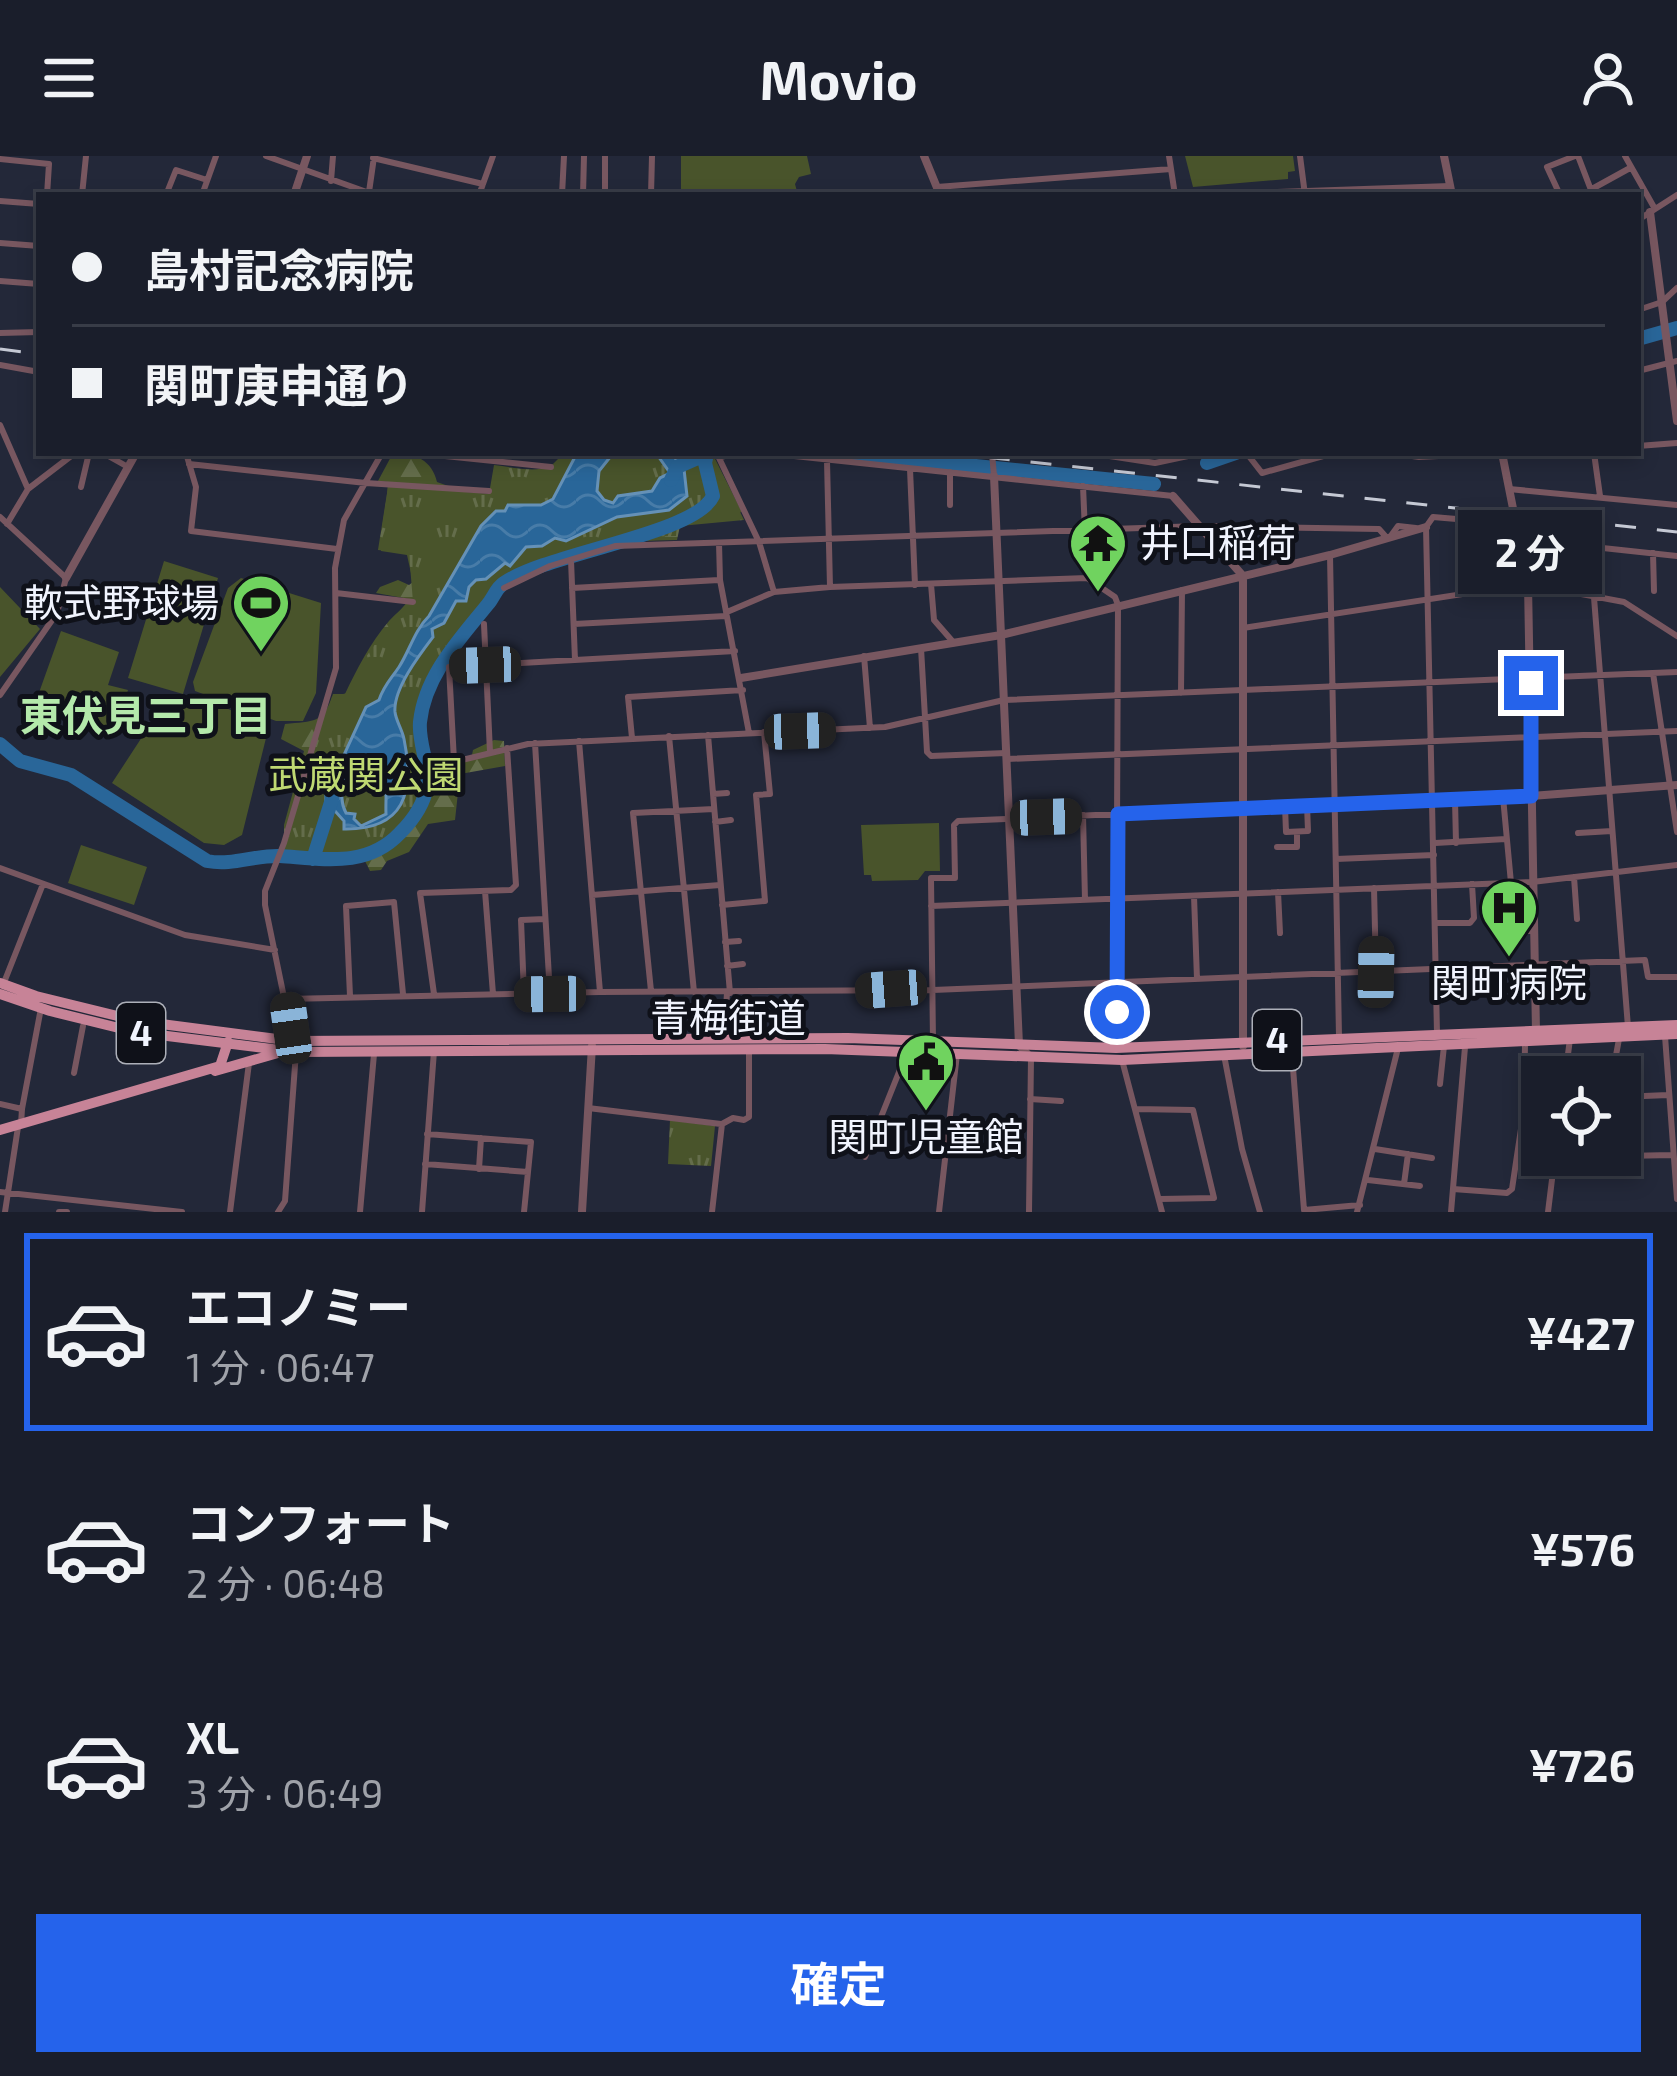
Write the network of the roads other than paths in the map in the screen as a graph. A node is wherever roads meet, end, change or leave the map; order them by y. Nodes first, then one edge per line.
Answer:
1 (216, 156) edge
2 (266, 156) edge
3 (307, 156) edge
4 (333, 156) edge
5 (493, 156) edge
6 (564, 156) edge
7 (584, 156) edge
8 (605, 156) edge
9 (652, 156) edge
10 (925, 156) edge
11 (1169, 156) edge
12 (1300, 156) edge
13 (1444, 156) edge
14 (1576, 156) edge
15 (1625, 156) edge
16 (87, 157) edge
17 (374, 157) edge
18 (0, 159) edge
19 (1630, 168) junction
20 (1171, 169) junction
21 (302, 170) junction
22 (584, 175) junction
23 (605, 175) junction
24 (207, 180) junction
25 (331, 181) junction
26 (483, 184) junction
27 (1451, 190) edge
28 (1592, 190) junction
29 (938, 191) edge
30 (47, 192) edge
31 (82, 192) edge
32 (167, 192) edge
33 (203, 192) edge
34 (295, 192) edge
35 (364, 192) edge
36 (370, 192) edge
37 (480, 192) edge
38 (562, 192) edge
39 (583, 192) edge
40 (605, 192) edge
41 (651, 192) edge
42 (1175, 192) edge
43 (1304, 192) edge
44 (1559, 192) edge
45 (1588, 192) edge
46 (1677, 195) edge
47 (0, 201) edge
48 (36, 204) edge
49 (1653, 210) junction
50 (1641, 218) edge
51 (0, 243) edge
52 (36, 246) edge
53 (0, 280) edge
54 (36, 284) edge
55 (1677, 288) edge
56 (1662, 302) junction
57 (1641, 309) edge
58 (36, 332) edge
59 (0, 333) edge
60 (1673, 362) edge
61 (0, 365) edge
62 (1641, 370) edge
63 (36, 371) edge
64 (1677, 421) edge
65 (0, 425) edge
66 (1677, 443) edge
67 (1641, 446) edge
68 (71, 456) edge
69 (87, 456) edge
70 (108, 456) edge
71 (134, 456) edge
72 (187, 456) edge
73 (380, 456) edge
74 (463, 456) edge
75 (718, 456) edge
76 (789, 456) edge
77 (992, 456) edge
78 (1112, 456) edge
79 (1190, 456) edge
80 (1249, 456) edge
81 (1323, 456) edge
82 (1500, 456) edge
83 (1594, 456) edge
84 (494, 458) edge
85 (827, 461) junction
86 (189, 464) junction
87 (128, 467) junction
88 (551, 467) dead end
89 (910, 469) junction
90 (950, 472) junction
91 (993, 475) junction
92 (365, 483) junction
93 (1083, 485) junction
94 (81, 487) dead end
95 (28, 489) junction
96 (1509, 489) junction
97 (489, 490) dead end
98 (1173, 496) joint
99 (1600, 496) junction
100 (1677, 505) edge
101 (950, 506) dead end
102 (3, 521) edge
103 (1516, 524) junction
104 (1200, 526) junction
105 (1423, 528) junction
106 (1084, 530) junction
107 (996, 533) junction
108 (912, 536) junction
109 (1389, 537) junction
110 (829, 539) junction
111 (1519, 539) junction
112 (759, 542) junction
113 (719, 543) junction
114 (1590, 547) junction
115 (338, 549) junction
116 (1653, 554) junction
117 (1330, 555) junction
118 (1677, 556) edge
119 (571, 560) junction
120 (1244, 576) junction
121 (66, 578) junction
122 (1087, 578) junction
123 (720, 580) junction
124 (998, 581) junction
125 (932, 584) junction
126 (1528, 584) junction
127 (915, 585) junction
128 (830, 586) junction
129 (572, 588) junction
130 (503, 589) dead end
131 (1182, 590) junction
132 (1654, 590) dead end
133 (774, 592) junction
134 (336, 593) junction
135 (1594, 596) junction
136 (1430, 600) junction
137 (413, 602) dead end
138 (1118, 605) junction
139 (727, 614) junction
140 (1331, 615) junction
141 (484, 624) dead end
142 (574, 624) junction
143 (1243, 628) junction
144 (1001, 634) junction
145 (1677, 636) edge
146 (954, 643) junction
147 (921, 648) junction
148 (735, 651) junction
149 (865, 656) junction
150 (575, 660) junction
151 (485, 665) junction
152 (1677, 672) edge
153 (1652, 673) junction
154 (1600, 675) junction
155 (741, 678) junction
156 (1531, 679) junction
157 (1431, 682) junction
158 (1332, 687) junction
159 (743, 690) junction
160 (1243, 691) junction
161 (1181, 693) junction
162 (0, 695) edge
163 (1118, 696) junction
164 (1004, 700) junction
165 (926, 718) junction
166 (870, 728) junction
167 (1677, 731) edge
168 (764, 732) junction
169 (1662, 732) junction
170 (749, 733) junction
171 (1605, 734) junction
172 (708, 735) junction
173 (668, 736) junction
174 (1530, 738) junction
175 (632, 739) junction
176 (579, 741) junction
177 (1432, 741) junction
178 (535, 743) junction
179 (1334, 746) junction
180 (507, 748) junction
181 (1243, 748) junction
182 (490, 752) junction
183 (1118, 755) junction
184 (1006, 756) junction
185 (454, 761) junction
186 (433, 767) dead end
187 (1673, 785) edge
188 (1608, 790) junction
189 (727, 793) dead end
190 (713, 794) junction
191 (1531, 796) junction
192 (1503, 797) junction
193 (1455, 800) junction
194 (1433, 801) junction
195 (1335, 804) junction
196 (1307, 805) junction
197 (1285, 806) junction
198 (714, 809) junction
199 (1242, 809) junction
200 (676, 812) junction
201 (1118, 814) junction
202 (1082, 815) junction
203 (1009, 818) junction
204 (730, 820) dead end
205 (715, 822) junction
206 (1612, 831) junction
207 (1297, 832) junction
208 (1578, 832) dead end
209 (1677, 832) edge
210 (1506, 839) junction
211 (1435, 843) junction
212 (1456, 843) junction
213 (1277, 848) dead end
214 (1435, 855) junction
215 (1336, 859) junction
216 (1677, 866) edge
217 (0, 868) edge
218 (1616, 873) junction
219 (1574, 877) junction
220 (1532, 882) junction
221 (1511, 883) junction
222 (43, 884) junction
223 (1472, 884) junction
224 (721, 885) junction
225 (1435, 885) junction
226 (684, 887) junction
227 (1374, 888) junction
228 (1337, 890) junction
229 (485, 891) junction
230 (642, 891) junction
231 (1278, 892) junction
232 (1244, 893) junction
233 (592, 895) junction
234 (1195, 896) junction
235 (1117, 899) junction
236 (1085, 900) junction
237 (1013, 903) junction
238 (722, 905) junction
239 (931, 906) junction
240 (545, 919) junction
241 (1577, 919) dead end
242 (1435, 923) junction
243 (1505, 931) dead end
244 (1533, 931) junction
245 (1280, 933) dead end
246 (739, 941) dead end
247 (725, 942) junction
248 (275, 950) junction
249 (1623, 961) junction
250 (743, 964) dead end
251 (1534, 965) junction
252 (728, 966) junction
253 (1436, 969) junction
254 (1376, 972) junction
255 (1338, 973) junction
256 (1677, 976) edge
257 (1242, 977) junction
258 (1197, 979) junction
259 (1118, 982) junction
260 (1, 987) edge
261 (1016, 987) junction
262 (932, 990) junction
263 (651, 991) junction
264 (601, 992) junction
265 (694, 992) junction
266 (728, 993) junction
267 (493, 994) junction
268 (524, 994) junction
269 (550, 994) junction
270 (435, 995) junction
271 (350, 996) junction
272 (403, 996) junction
273 (287, 1000) junction
274 (41, 1008) junction
275 (1677, 1025) edge
276 (83, 1026) dead end
277 (1625, 1033) junction
278 (1671, 1034) edge
279 (724, 1037) junction
280 (1339, 1037) junction
281 (1532, 1037) junction
282 (1441, 1038) junction
283 (1570, 1039) junction
284 (228, 1040) junction
285 (617, 1042) junction
286 (933, 1042) junction
287 (592, 1043) junction
288 (1465, 1043) junction
289 (1019, 1045) junction
290 (1399, 1045) junction
291 (292, 1048) junction
292 (749, 1048) junction
293 (1243, 1048) junction
294 (434, 1051) junction
295 (1291, 1051) junction
296 (374, 1052) junction
297 (907, 1052) junction
298 (957, 1054) junction
299 (1119, 1054) junction
300 (1223, 1055) junction
301 (1568, 1056) edge
302 (1618, 1056) edge
303 (1031, 1058) junction
304 (250, 1063) junction
305 (74, 1073) dead end
306 (200, 1073) junction
307 (1441, 1084) dead end
308 (1668, 1095) junction
309 (1641, 1096) edge
310 (1030, 1099) junction
311 (1061, 1101) dead end
312 (0, 1103) edge
313 (588, 1108) junction
314 (22, 1109) junction
315 (1136, 1109) junction
316 (20, 1124) junction
317 (722, 1124) junction
318 (0, 1130) edge
319 (427, 1134) junction
320 (481, 1138) junction
321 (1674, 1144) edge
322 (1376, 1149) junction
323 (1408, 1154) junction
324 (1641, 1155) edge
325 (1672, 1155) junction
326 (866, 1157) dead end
327 (1432, 1158) dead end
328 (424, 1164) junction
329 (479, 1168) junction
330 (528, 1172) junction
331 (1552, 1176) edge
332 (1368, 1180) junction
333 (1403, 1184) junction
334 (1420, 1186) dead end
335 (1453, 1189) junction
336 (3, 1192) edge
337 (1160, 1199) junction
338 (1677, 1199) edge
339 (1359, 1208) edge
340 (4, 1212) edge
341 (182, 1212) edge
342 (230, 1212) edge
343 (278, 1212) edge
344 (361, 1212) edge
345 (422, 1212) edge
346 (524, 1212) edge
347 (582, 1212) edge
348 (712, 1212) edge
349 (939, 1212) edge
350 (1029, 1212) edge
351 (1162, 1212) edge
352 (1260, 1212) edge
353 (1450, 1212) edge
354 (1548, 1212) edge

1 - 24 street
2 - 21 street
3 - 21 street
4 - 25 street
5 - 26 street
6 - 38 street
7 - 22 street
8 - 23 street
9 - 41 street
10 - 29 street
11 - 20 street
12 - 43 street
13 - 27 street
14 - 28 street
14 - 44 street
15 - 19 street
16 - 31 street
17 - 26 street
17 - 36 street
18 - 30 street
19 - 28 street
19 - 49 street
20 - 29 street
20 - 42 street
21 - 25 street
21 - 34 street
22 - 23 street
22 - 39 street
23 - 40 street
24 - 32 street
24 - 33 street
25 - 35 street
26 - 37 street
27 - 43 street
28 - 45 street
46 - 49 street
47 - 48 street
49 - 50 street
49 - 56 street
51 - 52 street
53 - 54 street
55 - 56 street
56 - 57 street
56 - 60 street
58 - 59 street
60 - 62 street
60 - 64 street
61 - 63 street
65 - 95 street
66 - 67 street
68 - 95 street
69 - 94 street
70 - 87 street
71 - 87 street
72 - 86 street
73 - 92 street
74 - 84 street
75 - 112 street
76 - 85 street
77 - 91 street
78 - 79 street
80 - 81 street
82 - 96 street
83 - 99 street
84 - 88 street
85 - 89 street
85 - 110 street
86 - 92 street
86 - 115 street
87 - 121 street
89 - 90 street
89 - 108 street
90 - 91 street
90 - 101 street
91 - 93 street
91 - 107 street
92 - 97 street
92 - 115 street
93 - 98 street
93 - 106 street
95 - 102 street
96 - 99 street
96 - 103 street
98 - 104 street
99 - 100 street
102 - 121 street
103 - 105 street
103 - 111 street
104 - 106 street
104 - 109 street
104 - 120 street
105 - 109 street
105 - 136 street
106 - 107 street
106 - 122 street
107 - 108 street
107 - 124 street
108 - 110 street
108 - 127 street
109 - 117 street
110 - 112 street
110 - 128 street
111 - 114 street
111 - 126 street
112 - 113 street
112 - 133 street
113 - 119 street
113 - 123 street
114 - 116 street
114 - 135 street
115 - 134 street
116 - 118 street
116 - 132 street
117 - 120 street
117 - 140 street
119 - 129 street
119 - 130 street
120 - 131 street
120 - 143 street
121 - 162 street
122 - 124 street
122 - 138 street
123 - 129 street
123 - 139 street
124 - 125 street
124 - 144 street
125 - 127 street
125 - 146 street
126 - 135 street
126 - 136 street
126 - 156 street
127 - 128 street
128 - 133 street
129 - 142 street
131 - 138 street
131 - 161 street
133 - 139 street
134 - 137 street
134 - 248 street
135 - 145 street
135 - 154 street
136 - 140 street
136 - 157 street
138 - 144 street
138 - 163 street
139 - 142 street
139 - 148 street
140 - 143 street
140 - 158 street
141 - 151 street
142 - 150 street
143 - 160 street
144 - 146 street
144 - 164 street
146 - 147 street
147 - 149 street
147 - 165 street
148 - 150 street
148 - 155 street
149 - 155 street
149 - 166 street
150 - 151 street
151 - 182 street
151 - 185 street
152 - 153 street
153 - 154 street
153 - 169 street
154 - 156 street
154 - 171 street
155 - 159 street
156 - 157 street
156 - 174 street
157 - 158 street
157 - 177 street
158 - 160 street
158 - 179 street
159 - 170 street
159 - 175 street
160 - 161 street
160 - 181 street
161 - 163 street
163 - 164 street
163 - 183 street
164 - 165 street
164 - 184 street
165 - 166 street
165 - 184 street
166 - 168 street
167 - 169 street
168 - 170 street
168 - 238 street
169 - 171 street
169 - 187 street
170 - 172 street
171 - 174 street
171 - 188 street
172 - 173 street
172 - 190 street
173 - 175 street
173 - 200 street
174 - 177 street
174 - 191 street
175 - 176 street
176 - 178 street
176 - 233 street
177 - 179 street
177 - 194 street
178 - 180 street
178 - 240 street
179 - 181 street
179 - 195 street
180 - 182 street
180 - 229 street
181 - 183 street
181 - 199 street
182 - 185 street
183 - 184 street
183 - 201 street
184 - 203 street
185 - 186 street
187 - 188 street
187 - 209 street
188 - 191 street
188 - 206 street
189 - 190 street
190 - 198 street
191 - 192 street
191 - 220 street
192 - 193 street
192 - 210 street
193 - 194 street
193 - 212 street
194 - 195 street
194 - 211 street
195 - 196 street
195 - 215 street
196 - 197 street
196 - 207 street
197 - 199 street
197 - 207 street
198 - 200 street
198 - 205 street
199 - 201 street
199 - 232 street
200 - 226 street
200 - 230 street
201 - 202 street
201 - 235 street
202 - 203 street
202 - 236 street
203 - 237 street
203 - 239 street
204 - 205 street
205 - 224 street
206 - 208 street
206 - 218 street
207 - 213 street
210 - 212 street
210 - 221 street
211 - 212 street
211 - 214 street
214 - 215 street
214 - 225 street
215 - 228 street
216 - 218 street
217 - 222 street
218 - 219 street
218 - 249 street
219 - 220 street
219 - 241 street
220 - 221 street
220 - 244 street
221 - 223 street
222 - 248 street
222 - 260 street
223 - 225 street
223 - 242 street
224 - 226 street
224 - 238 street
225 - 227 street
225 - 242 street
226 - 230 street
226 - 265 street
227 - 228 street
227 - 254 street
228 - 231 street
228 - 255 street
229 - 267 street
229 - 270 street
230 - 233 street
230 - 263 street
231 - 232 street
231 - 245 street
232 - 234 street
232 - 257 street
233 - 264 street
234 - 235 street
234 - 258 street
235 - 236 street
235 - 259 street
236 - 237 street
237 - 239 street
237 - 261 street
238 - 247 street
239 - 262 street
240 - 268 street
240 - 269 street
242 - 253 street
243 - 244 street
244 - 251 street
246 - 247 street
247 - 252 street
248 - 273 street
249 - 251 street
249 - 256 street
249 - 277 street
250 - 252 street
251 - 253 street
251 - 281 street
252 - 266 street
253 - 254 street
253 - 282 street
254 - 255 street
255 - 257 street
255 - 280 street
257 - 258 street
257 - 293 street
258 - 259 street
259 - 261 street
259 - 299 street
260 - 274 main road, 青梅街道 / 4
260 - 284 main road, 青梅街道 / 4
261 - 262 street
261 - 289 street
262 - 266 street
262 - 286 street
263 - 264 street
263 - 265 street
264 - 269 street
265 - 266 street
266 - 279 street
267 - 268 street
267 - 270 street
268 - 269 street
270 - 272 street
271 - 272 street
271 - 272 street
271 - 273 street
273 - 291 street
274 - 284 main road, 青梅街道 / 4
274 - 314 street
275 - 277 main road, 青梅街道 / 4
276 - 305 street
277 - 278 main road, 青梅街道 / 4
277 - 281 main road, 青梅街道 / 4
277 - 283 main road, 青梅街道 / 4
277 - 302 street
278 - 308 street
279 - 285 main road, 青梅街道 / 4
279 - 286 main road, 青梅街道 / 4
280 - 282 main road, 青梅街道 / 4
280 - 293 main road, 青梅街道 / 4
281 - 282 main road, 青梅街道 / 4
281 - 283 main road, 青梅街道 / 4
281 - 288 main road, 青梅街道 / 4
281 - 335 street
282 - 288 main road, 青梅街道 / 4
282 - 290 main road, 青梅街道 / 4
282 - 307 street
283 - 301 street
284 - 291 main road, 青梅街道 / 4
284 - 306 main road
285 - 287 main road, 青梅街道 / 4
285 - 292 main road, 青梅街道 / 4
286 - 289 main road, 青梅街道 / 4
287 - 291 main road, 青梅街道 / 4
287 - 294 main road, 青梅街道 / 4
287 - 313 street
288 - 335 street
289 - 299 main road, 青梅街道 / 4
289 - 303 street
290 - 295 main road, 青梅街道 / 4
290 - 322 street
291 - 296 main road, 青梅街道 / 4
291 - 304 main road
291 - 343 street
292 - 297 main road, 青梅街道 / 4
292 - 317 street
293 - 295 main road, 青梅街道 / 4
293 - 299 main road, 青梅街道 / 4
293 - 300 main road, 青梅街道 / 4
294 - 296 main road, 青梅街道 / 4
294 - 319 street
295 - 339 street
296 - 344 street
297 - 298 main road, 青梅街道 / 4
297 - 326 street
298 - 303 main road, 青梅街道 / 4
298 - 349 street
299 - 300 main road, 青梅街道 / 4
299 - 303 main road, 青梅街道 / 4
299 - 315 street
300 - 352 street
303 - 310 street
304 - 306 main road
304 - 342 street
306 - 316 main road
308 - 309 street
308 - 321 street
310 - 311 street
310 - 350 street
312 - 314 street
313 - 317 street
313 - 347 street
314 - 316 street
315 - 337 street
315 - 337 street
316 - 318 main road
316 - 336 street
317 - 348 street
319 - 320 street
319 - 328 street
320 - 329 street
320 - 330 street
321 - 325 street
322 - 323 street
322 - 332 street
323 - 327 street
323 - 333 street
324 - 325 street
325 - 338 street
328 - 329 street
328 - 345 street
329 - 330 street
330 - 346 street
331 - 354 street
332 - 333 street
332 - 339 street
333 - 334 street
335 - 353 street
336 - 340 street
336 - 341 street
337 - 351 street

